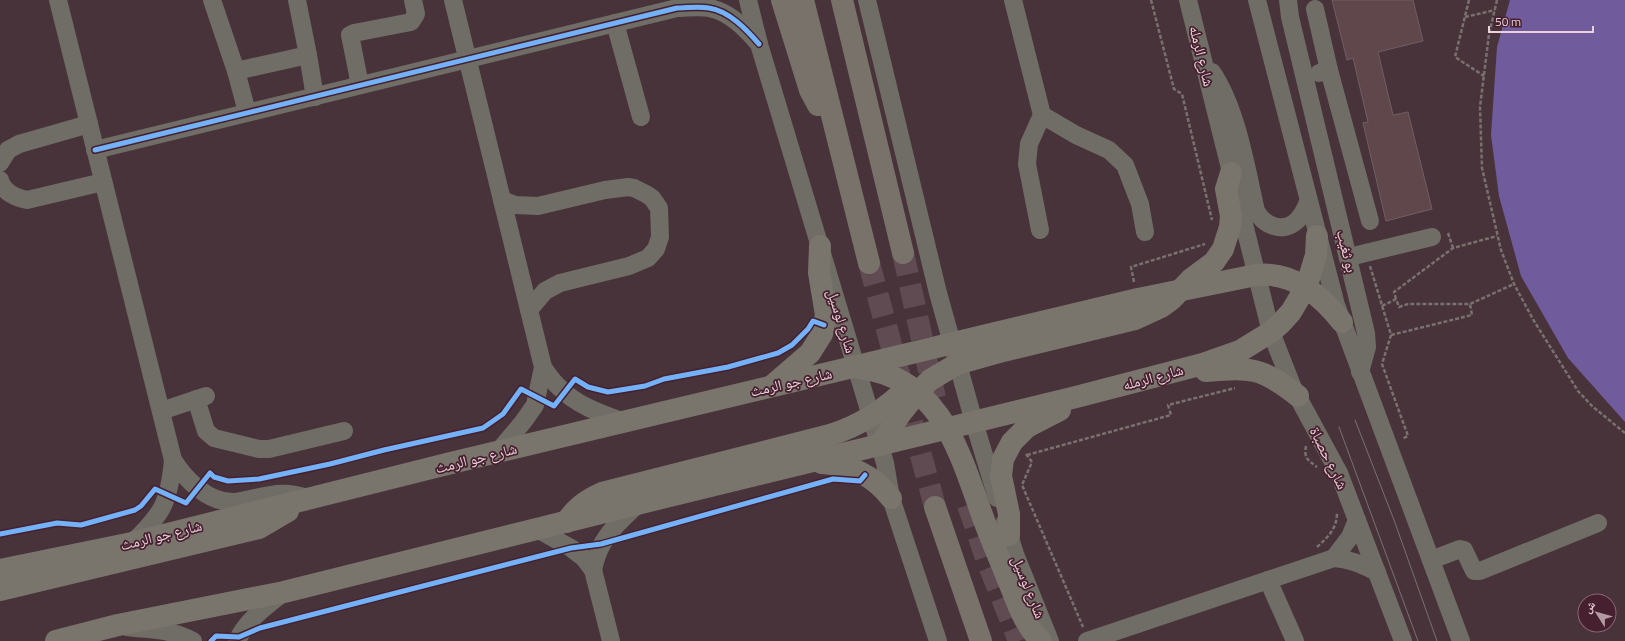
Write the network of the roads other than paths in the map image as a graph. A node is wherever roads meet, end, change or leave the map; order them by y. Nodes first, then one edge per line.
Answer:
1 (58, 0) edge
2 (212, 0) edge
3 (296, 0) edge
4 (413, 0) edge
5 (453, 0) edge
6 (748, 0) edge
7 (782, 0) edge
8 (803, 0) edge
9 (842, 0) edge
10 (867, 0) edge
11 (1013, 0) edge
12 (1188, 0) edge
13 (1256, 0) edge
14 (1289, 1) edge
15 (683, 4) edge
16 (1315, 9) dead end
17 (615, 23) junction
18 (759, 44) junction
19 (308, 55) junction
20 (467, 59) junction
21 (1204, 64) junction
22 (1329, 70) junction
23 (236, 71) junction
24 (1305, 78) junction
25 (360, 85) junction
26 (315, 97) junction
27 (247, 112) junction
28 (1042, 115) junction
29 (641, 117) dead end
30 (89, 124) junction
31 (1318, 131) junction
32 (837, 139) junction
33 (95, 150) junction
34 (0, 163) edge
35 (1300, 170) junction
36 (1231, 173) junction
37 (0, 180) edge
38 (103, 182) junction
39 (502, 200) junction
40 (1308, 202) junction
41 (1370, 221) dead end
42 (1040, 230) dead end
43 (1145, 232) dead end
44 (1317, 236) junction
45 (1432, 236) dead end
46 (820, 246) junction
47 (903, 253) tunnel mouth
48 (1349, 257) junction
49 (869, 264) tunnel mouth
50 (1256, 275) junction
51 (1306, 288) junction
52 (1182, 289) junction
53 (529, 310) junction
54 (1342, 322) junction
55 (1271, 332) junction
56 (955, 354) junction
57 (856, 367) junction
58 (543, 368) junction
59 (1181, 370) junction
60 (1360, 372) junction
61 (770, 388) junction
62 (914, 389) junction
63 (1298, 396) junction
64 (1076, 398) junction
65 (161, 411) junction
66 (871, 416) junction
67 (624, 422) junction
68 (974, 422) junction
69 (947, 429) junction
70 (344, 431) dead end
71 (880, 445) junction
72 (497, 453) junction
73 (173, 460) junction
74 (811, 462) junction
75 (310, 498) junction
76 (891, 498) junction
77 (638, 504) junction
78 (935, 507) tunnel mouth
79 (1357, 520) junction
80 (566, 522) junction
81 (1598, 523) dead end
82 (536, 529) junction
83 (1009, 535) junction
84 (132, 543) junction
85 (1327, 560) junction
86 (1431, 560) junction
87 (0, 570) edge
88 (593, 570) junction
89 (1377, 572) junction
90 (1268, 580) junction
91 (0, 590) edge
92 (284, 592) junction
93 (118, 625) junction
94 (56, 641) edge
95 (193, 641) edge
96 (237, 641) edge
97 (611, 641) edge
98 (938, 641) edge
99 (981, 641) edge
100 (1041, 641) edge
101 (1050, 641) edge
102 (1088, 641) edge
103 (1295, 641) edge
104 (1402, 641) edge
105 (1461, 641) edge

1 - 30 street
2 - 23 street
3 - 19 street
4 - 25 street
5 - 20 street
6 - 18 street, شارع لوسيل
7 - 32 highway
8 - 32 highway
9 - 47 highway
10 - 56 street, شارع لوسيل
11 - 28 street
12 - 21 street, شارع الرمله
13 - 35 street, شارع الرمله
14 - 24 street, بو ثغيب
15 - 17 street
15 - 18 street
16 - 22 street
17 - 20 street
17 - 29 street
18 - 46 street, شارع لوسيل
19 - 23 street
19 - 26 street
20 - 25 street
20 - 39 street
21 - 36 street, شارع الرمله
21 - 40 street
22 - 24 street
22 - 41 street
23 - 27 street
24 - 31 street, بو ثغيب
25 - 26 street
26 - 27 street
27 - 33 street
28 - 42 street
28 - 43 street
30 - 33 street
30 - 34 street
31 - 35 street
31 - 48 street, بو ثغيب
32 - 49 highway
33 - 38 street
35 - 40 street, شارع الرمله
36 - 50 street, شارع الرمله
36 - 52 main road
37 - 38 street
38 - 65 street
39 - 53 street
39 - 53 street
40 - 44 street, شارع الرمله
44 - 51 main road, شارع الرمله
44 - 54 street, شارع الرمله
45 - 48 street
46 - 57 street, شارع لوسيل
46 - 61 main road
48 - 60 street, بو ثغيب
50 - 51 main road
50 - 52 main road
50 - 55 street, شارع حصباة
51 - 54 main road
51 - 55 main road, شارع الرمله
52 - 56 main road
52 - 56 main road
53 - 58 street
54 - 60 street
55 - 59 main road, شارع الرمله
55 - 63 street, شارع حصباة
56 - 57 main road, شارع جو الرمث
56 - 62 main road
56 - 68 street, شارع لوسيل
57 - 61 main road, شارع جو الرمث
57 - 62 main road
57 - 66 street, شارع لوسيل
58 - 67 street
58 - 72 street
59 - 63 main road
59 - 64 main road, شارع الرمله
60 - 86 street
61 - 67 main road, شارع جو الرمث
62 - 66 main road
62 - 69 main road
62 - 71 main road
63 - 79 street, شارع حصباة
64 - 68 main road, شارع الرمله
64 - 83 main road
65 - 70 street
65 - 73 street
66 - 71 street, شارع لوسيل
66 - 80 main road
67 - 72 main road, شارع جو الرمث
68 - 69 main road
68 - 83 street, شارع لوسيل
69 - 71 main road
69 - 100 main road
71 - 74 main road
71 - 76 street, شارع لوسيل
72 - 75 main road, شارع جو الرمث
73 - 75 street
73 - 84 street
74 - 76 main road
74 - 77 main road
75 - 84 main road, شارع جو الرمث
75 - 91 main road
76 - 98 street, شارع لوسيل
77 - 80 main road
77 - 88 street
78 - 99 highway
79 - 85 street
79 - 89 street, شارع حصباة
80 - 82 main road
81 - 86 street
82 - 88 street
82 - 92 main road
83 - 101 street, شارع لوسيل
84 - 87 main road, شارع جو الرمث
85 - 89 street
85 - 90 street
86 - 105 street
88 - 97 street
89 - 104 street, شارع حصباة
90 - 102 street
90 - 103 street
92 - 93 main road
92 - 96 street
93 - 94 main road
93 - 95 street

